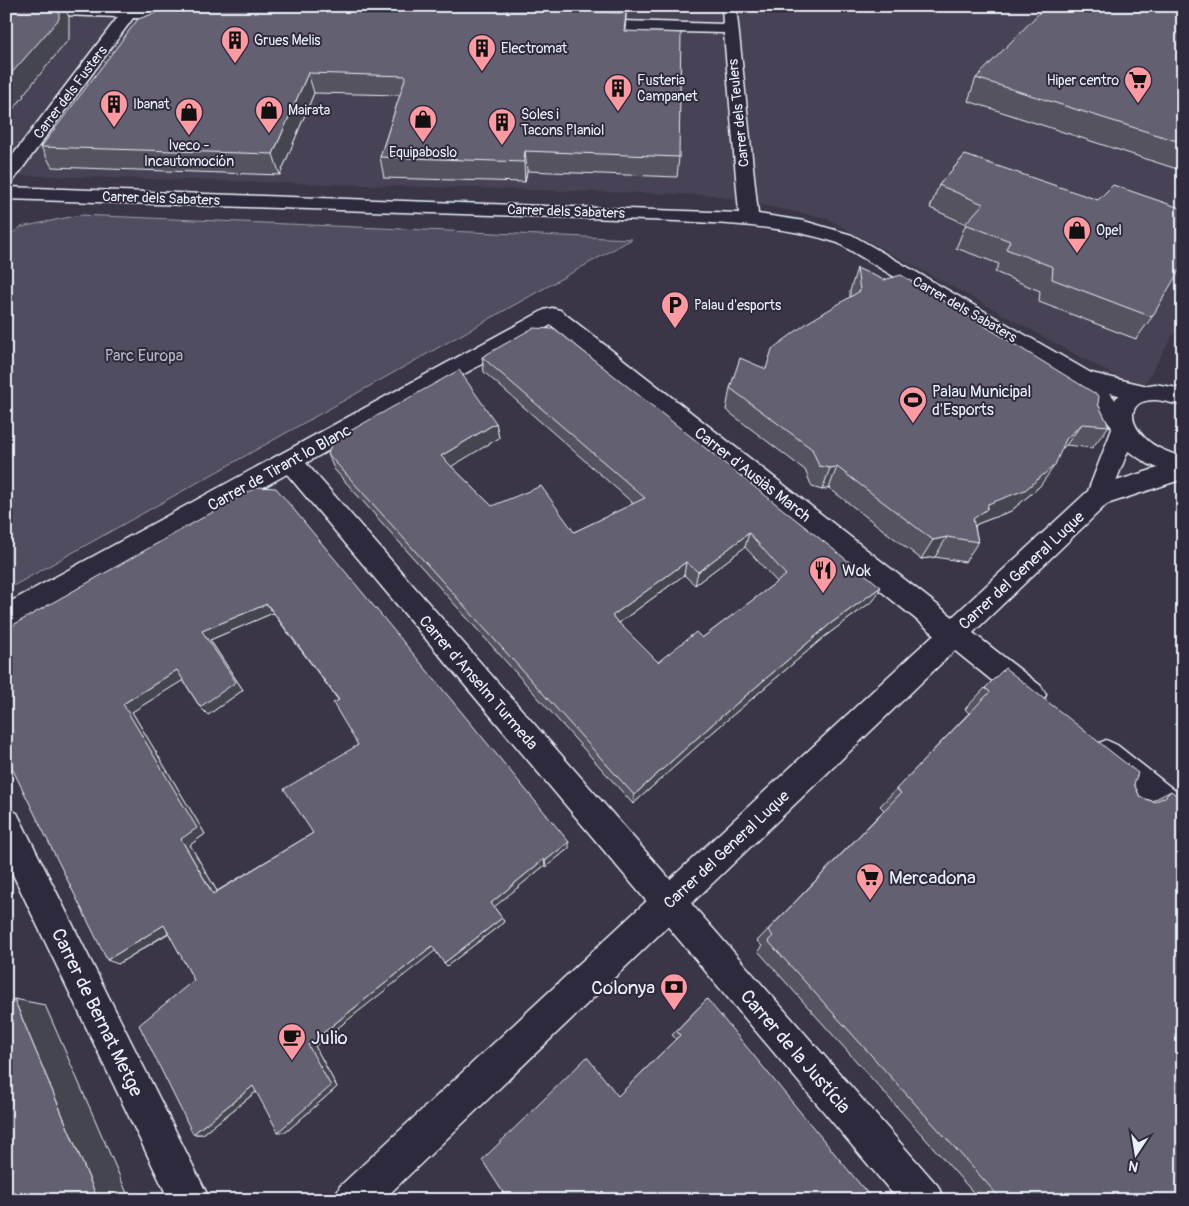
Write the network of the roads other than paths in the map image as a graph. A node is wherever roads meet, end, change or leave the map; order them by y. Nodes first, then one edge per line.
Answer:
1 (729, 6) edge
2 (6, 9) edge
3 (131, 10) edge
4 (205, 15) edge
5 (572, 24) edge
6 (730, 29) junction
7 (6, 177) edge
8 (6, 193) edge
9 (749, 219) junction
10 (552, 315) joint
11 (1086, 380) junction
12 (1183, 382) edge
13 (1148, 392) junction
14 (1183, 397) edge
15 (1121, 425) junction
16 (290, 461) junction
17 (1183, 468) edge
18 (1098, 497) junction
19 (6, 618) edge
20 (954, 633) junction
21 (1049, 709) edge
22 (1086, 739) edge
23 (1183, 817) edge
24 (6, 824) edge
25 (668, 903) junction
26 (190, 1200) edge
27 (354, 1200) edge
28 (924, 1200) edge

1 - 6 street, Carrer dels Teulers
2 - 3 street
3 - 4 street
3 - 7 street, Carrer dels Fusters
5 - 6 street
6 - 9 street, Carrer dels Teulers
8 - 9 street, Carrer dels Sabaters
9 - 11 street, Carrer dels Sabaters
10 - 16 street, Carrer de Tirant lo Blanc
10 - 20 street, Carrer d'Ausiàs March
11 - 13 street, Carrer dels Sabaters
11 - 15 street, Carrer dels Sabaters
12 - 13 street
13 - 14 street, Carrer dels Sabaters
13 - 15 street, Carrer del General Luque
15 - 17 street, Carrer dels Sabaters
15 - 18 street, Carrer del General Luque
16 - 19 street, Carrer de Tirant lo Blanc
16 - 25 street, Carrer d'Anselm Turmeda
17 - 18 street, Carrer del General Luque
18 - 20 street, Carrer del General Luque
20 - 21 street, Carrer d'Ausiàs March
20 - 25 street, Carrer del General Luque
22 - 23 street
24 - 26 street, Carrer de Bernat Metge
25 - 27 street, Carrer del General Luque
25 - 28 street, Carrer de la Justícia

